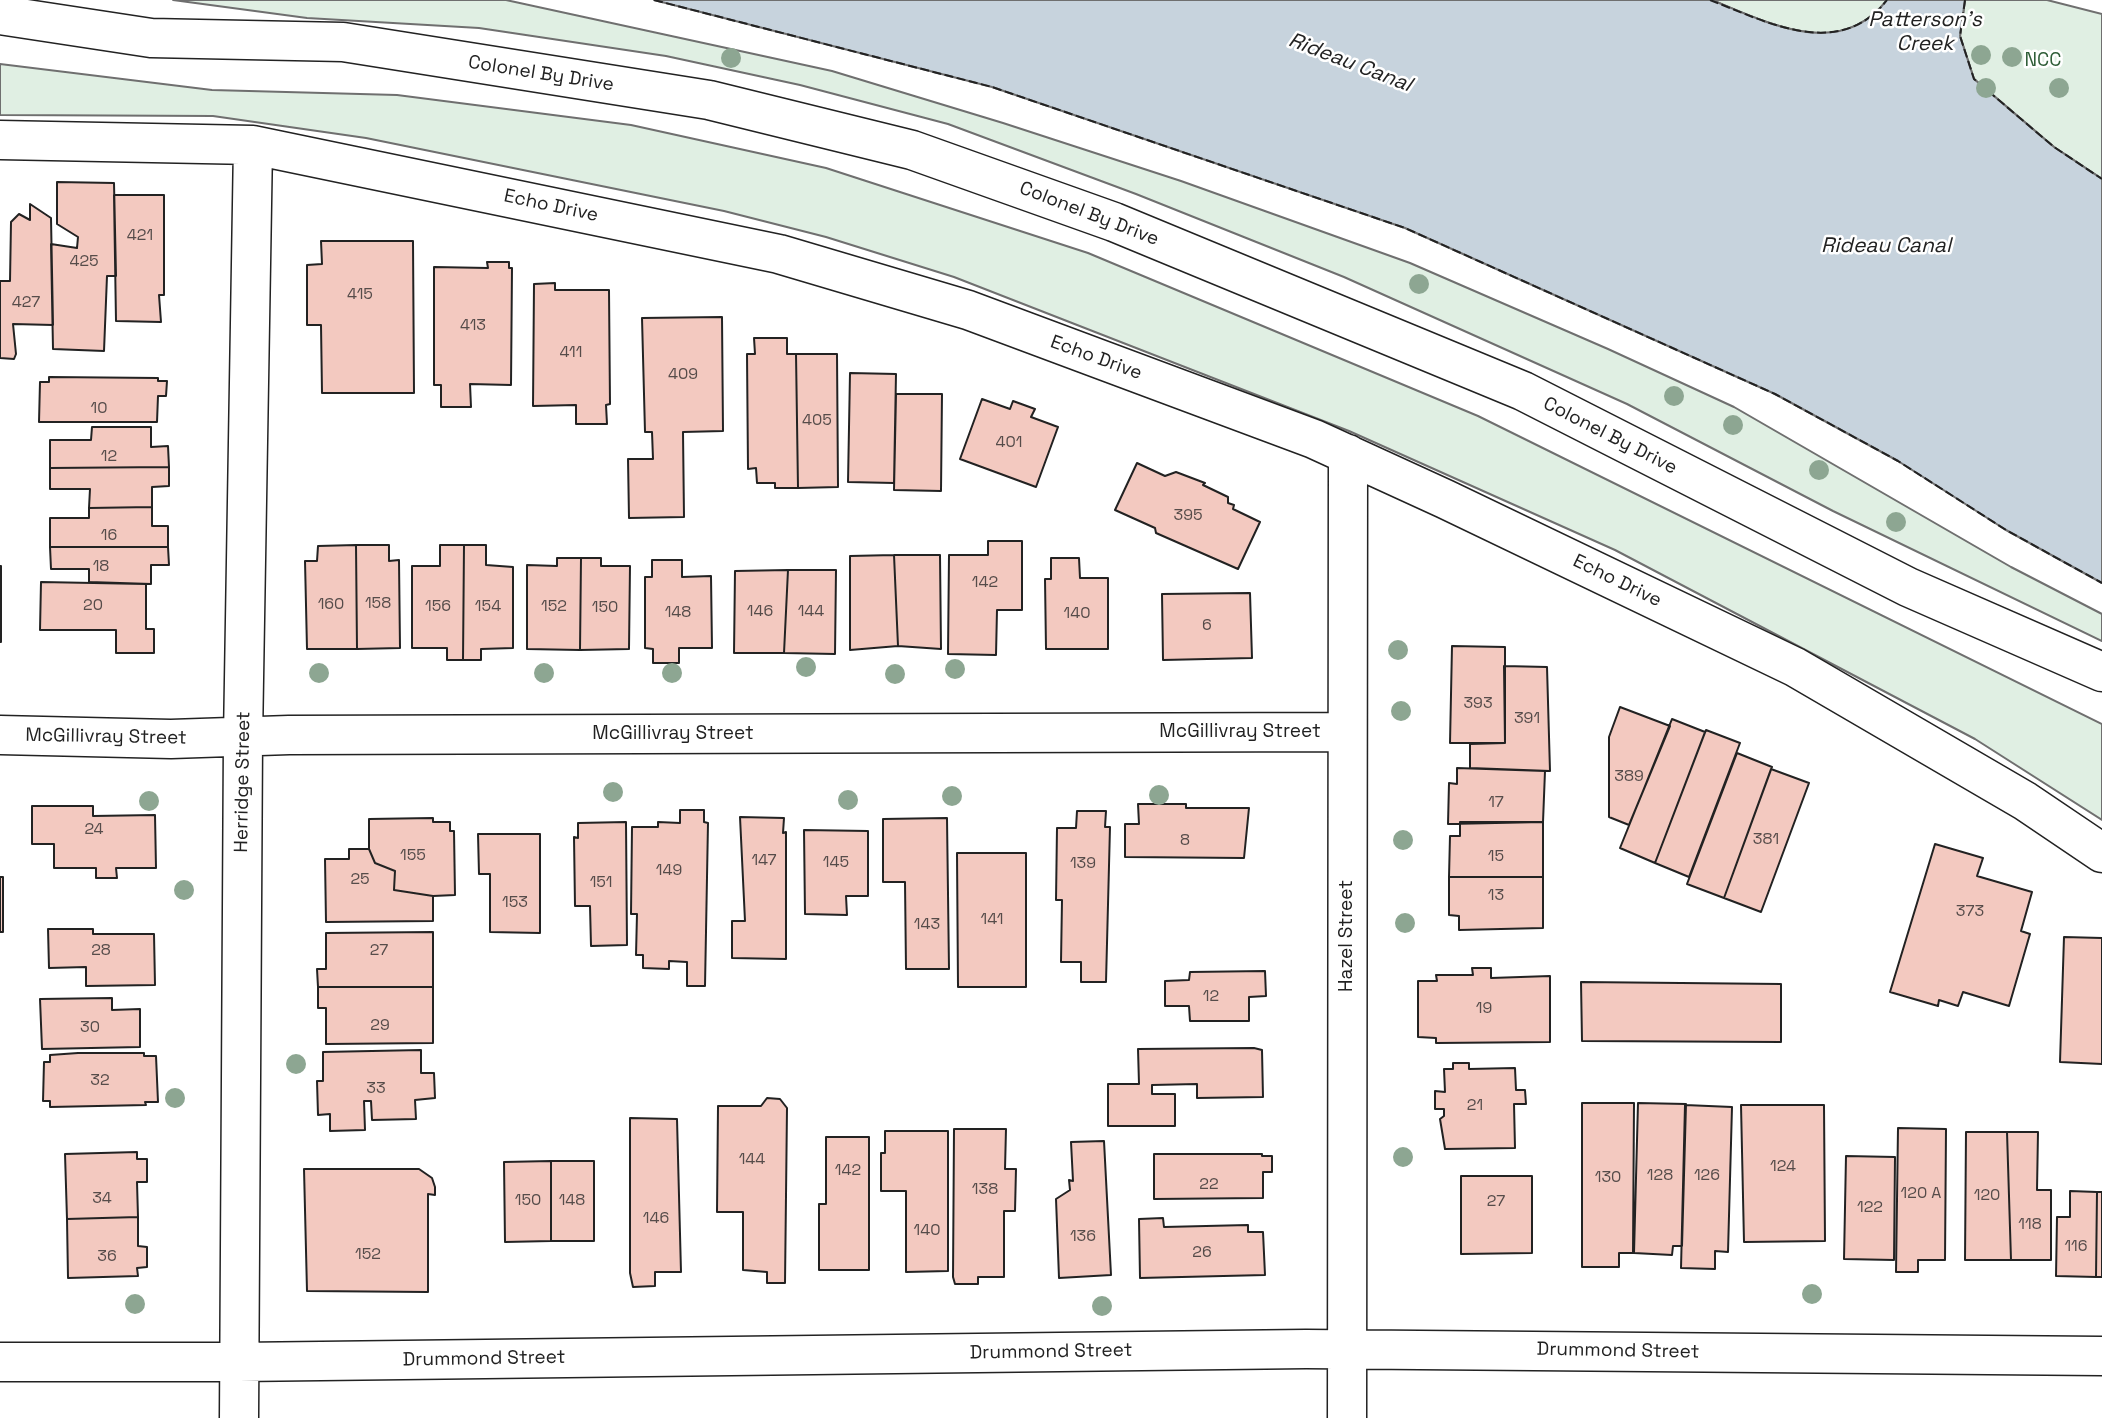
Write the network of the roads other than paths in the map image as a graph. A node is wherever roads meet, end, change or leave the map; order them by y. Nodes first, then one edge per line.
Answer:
1 (0, 15) edge
2 (0, 140) edge
3 (253, 145) junction
4 (1348, 454) junction
5 (2102, 672) edge
6 (1347, 732) junction
7 (0, 735) edge
8 (243, 738) junction
9 (2102, 853) edge
10 (1347, 1350) junction
11 (2102, 1356) edge
12 (0, 1362) edge
13 (239, 1362) junction
14 (239, 1418) edge
15 (1347, 1418) edge

1 - 5 street, Colonel By Drive
2 - 3 street, Echo Drive
3 - 4 street, Echo Drive
3 - 8 street, Herridge Street
4 - 6 street, Hazel Street
4 - 9 street, Echo Drive
6 - 8 street, McGillivray Street
6 - 10 street, Hazel Street
7 - 8 street, McGillivray Street
8 - 13 street, Herridge Street
10 - 11 street, Drummond Street
10 - 13 street, Drummond Street
10 - 15 street, Hazel Street
12 - 13 street, Drummond Street
13 - 14 street, Herridge Street

